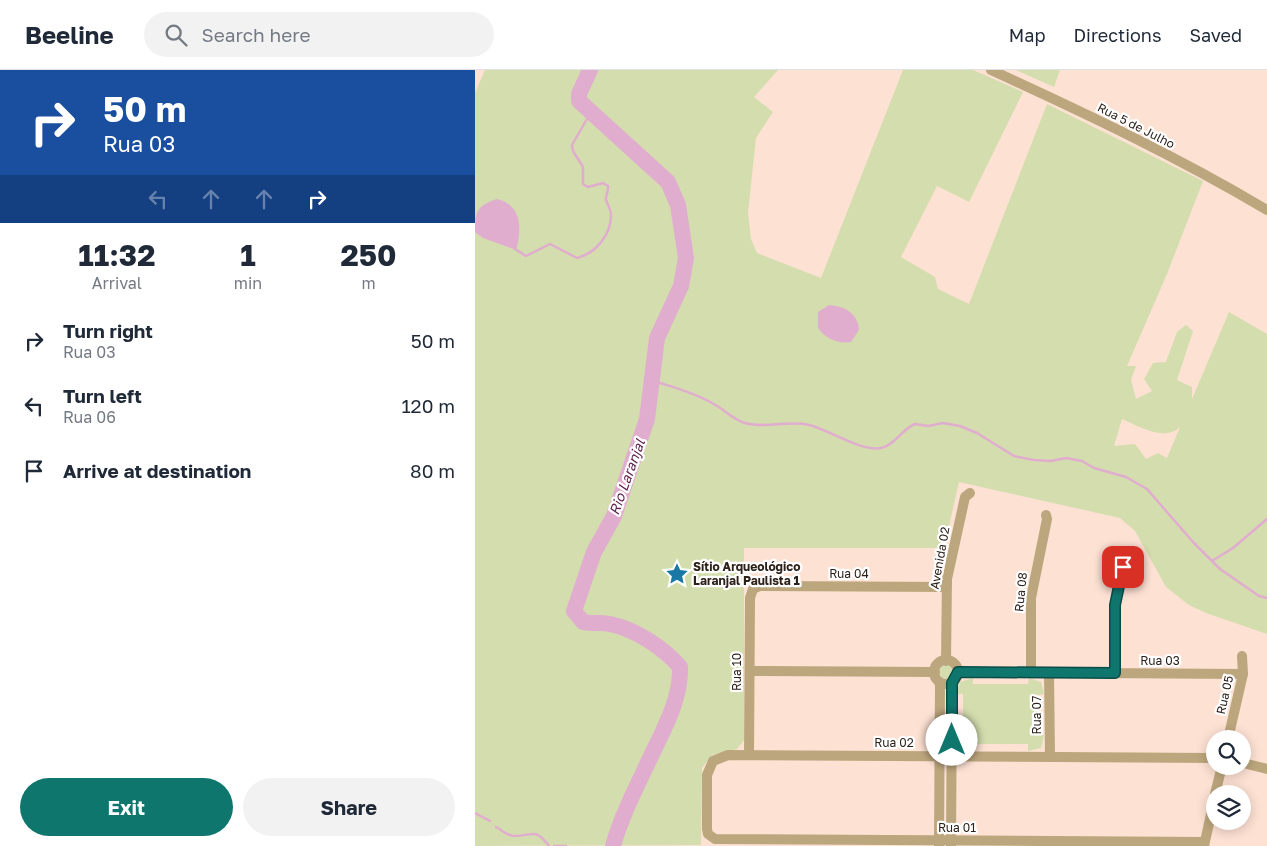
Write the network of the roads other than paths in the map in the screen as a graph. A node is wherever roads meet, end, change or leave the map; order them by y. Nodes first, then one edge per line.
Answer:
1 (991, 70) edge
2 (1267, 210) edge
3 (969, 493) dead end
4 (1046, 515) dead end
5 (1129, 559) dead end
6 (947, 588) junction
7 (753, 589) joint
8 (1242, 656) dead end
9 (946, 661) junction
10 (750, 671) junction
11 (935, 672) junction
12 (958, 672) junction
13 (1031, 673) junction
14 (1049, 673) junction
15 (1115, 673) junction
16 (1243, 674) junction
17 (940, 683) junction
18 (952, 683) junction
19 (1230, 730) edge
20 (749, 755) junction
21 (940, 756) junction
22 (952, 756) junction
23 (1050, 757) junction
24 (1206, 758) edge
25 (1251, 765) edge
26 (1266, 769) edge
27 (1207, 830) edge
28 (711, 838) joint
29 (939, 843) edge
30 (951, 843) edge
31 (1204, 844) edge

1 - 2 street, Rua 5 de Julho
3 - 6 street, Avenida 02
4 - 13 street, Rua 08
5 - 15 street
6 - 7 street, Rua 04
6 - 9 street, Avenida 02
7 - 10 street, Rua 10
8 - 16 street, Rua 05
9 - 11 street
9 - 12 street
10 - 11 street
10 - 20 street, Rua 10
11 - 17 street
12 - 13 street, Rua 03
12 - 18 street
13 - 14 street, Rua 03
14 - 15 street, Rua 03
14 - 23 street, Rua 07
15 - 16 street, Rua 03
16 - 19 street, Rua 05
17 - 18 street
17 - 21 street
18 - 22 street
20 - 21 street, Rua 02
20 - 28 street, Rua 02
21 - 22 street, Rua 02
21 - 29 street
22 - 23 street, Rua 02
22 - 30 street
23 - 24 street, Rua 02
25 - 26 street
27 - 31 street
28 - 29 street, Rua 01
29 - 30 street, Rua 01
30 - 31 street, Rua 01

